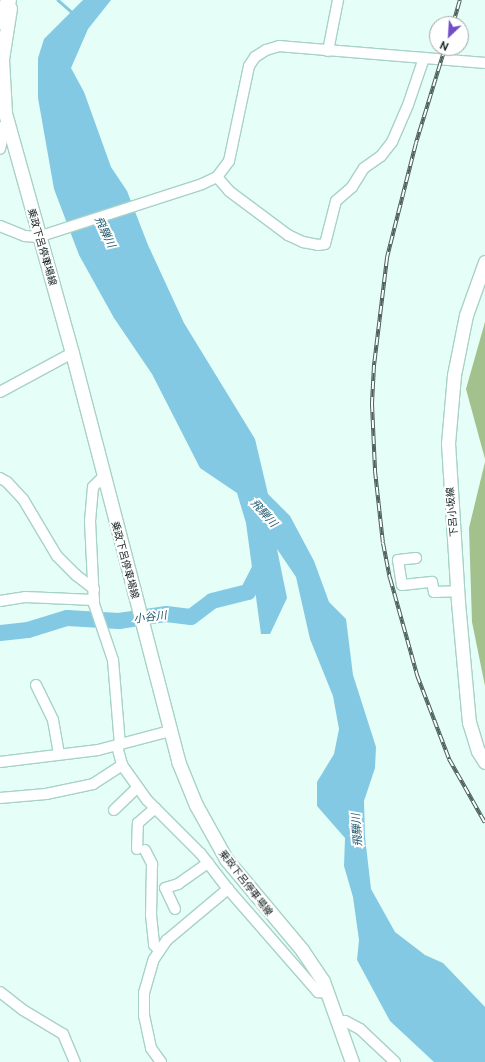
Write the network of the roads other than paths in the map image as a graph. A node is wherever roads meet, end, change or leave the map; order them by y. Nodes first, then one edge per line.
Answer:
1 (8, 0) edge
2 (11, 0) edge
3 (338, 0) edge
4 (0, 21) edge
5 (328, 51) junction
6 (424, 58) junction
7 (485, 63) edge
8 (2, 110) edge
9 (0, 127) edge
10 (0, 149) edge
11 (216, 177) junction
12 (0, 226) edge
13 (38, 237) junction
14 (485, 262) edge
15 (72, 353) junction
16 (0, 392) edge
17 (103, 477) junction
18 (0, 478) edge
19 (416, 558) dead end
20 (94, 589) junction
21 (457, 591) junction
22 (0, 602) edge
23 (94, 602) junction
24 (36, 685) dead end
25 (170, 731) junction
26 (118, 745) junction
27 (59, 753) junction
28 (0, 762) edge
29 (485, 762) edge
30 (122, 765) junction
31 (137, 788) junction
32 (0, 798) edge
33 (155, 808) junction
34 (114, 810) dead end
35 (208, 863) junction
36 (228, 889) junction
37 (174, 909) dead end
38 (159, 950) junction
39 (0, 992) edge
40 (329, 993) junction
41 (339, 1022) junction
42 (75, 1062) edge
43 (161, 1062) edge
44 (352, 1062) edge
45 (395, 1062) edge

1 - 4 highway
2 - 8 main road, 乗政下呂停車場線
3 - 5 street
5 - 6 street
5 - 11 street
6 - 7 street
6 - 11 street
8 - 13 main road, 乗政下呂停車場線
9 - 10 street
11 - 13 street
12 - 13 street
13 - 15 main road, 乗政下呂停車場線
14 - 21 main road, 下呂小坂線
15 - 16 street
15 - 17 main road, 乗政下呂停車場線
17 - 20 street
17 - 25 main road, 乗政下呂停車場線
18 - 20 street
19 - 21 street
20 - 23 street
21 - 29 main road, 下呂小坂線
22 - 23 street
23 - 26 street
24 - 27 street
25 - 26 street
25 - 40 main road, 乗政下呂停車場線
26 - 27 street
26 - 30 street
27 - 28 street
30 - 31 street
30 - 32 street
31 - 33 street
31 - 34 street
33 - 35 street
33 - 38 street
35 - 36 street
35 - 37 street
36 - 38 street
36 - 40 street
38 - 43 street
39 - 42 street
40 - 41 main road, 乗政下呂停車場線
41 - 44 main road, 乗政下呂停車場線
41 - 45 street

